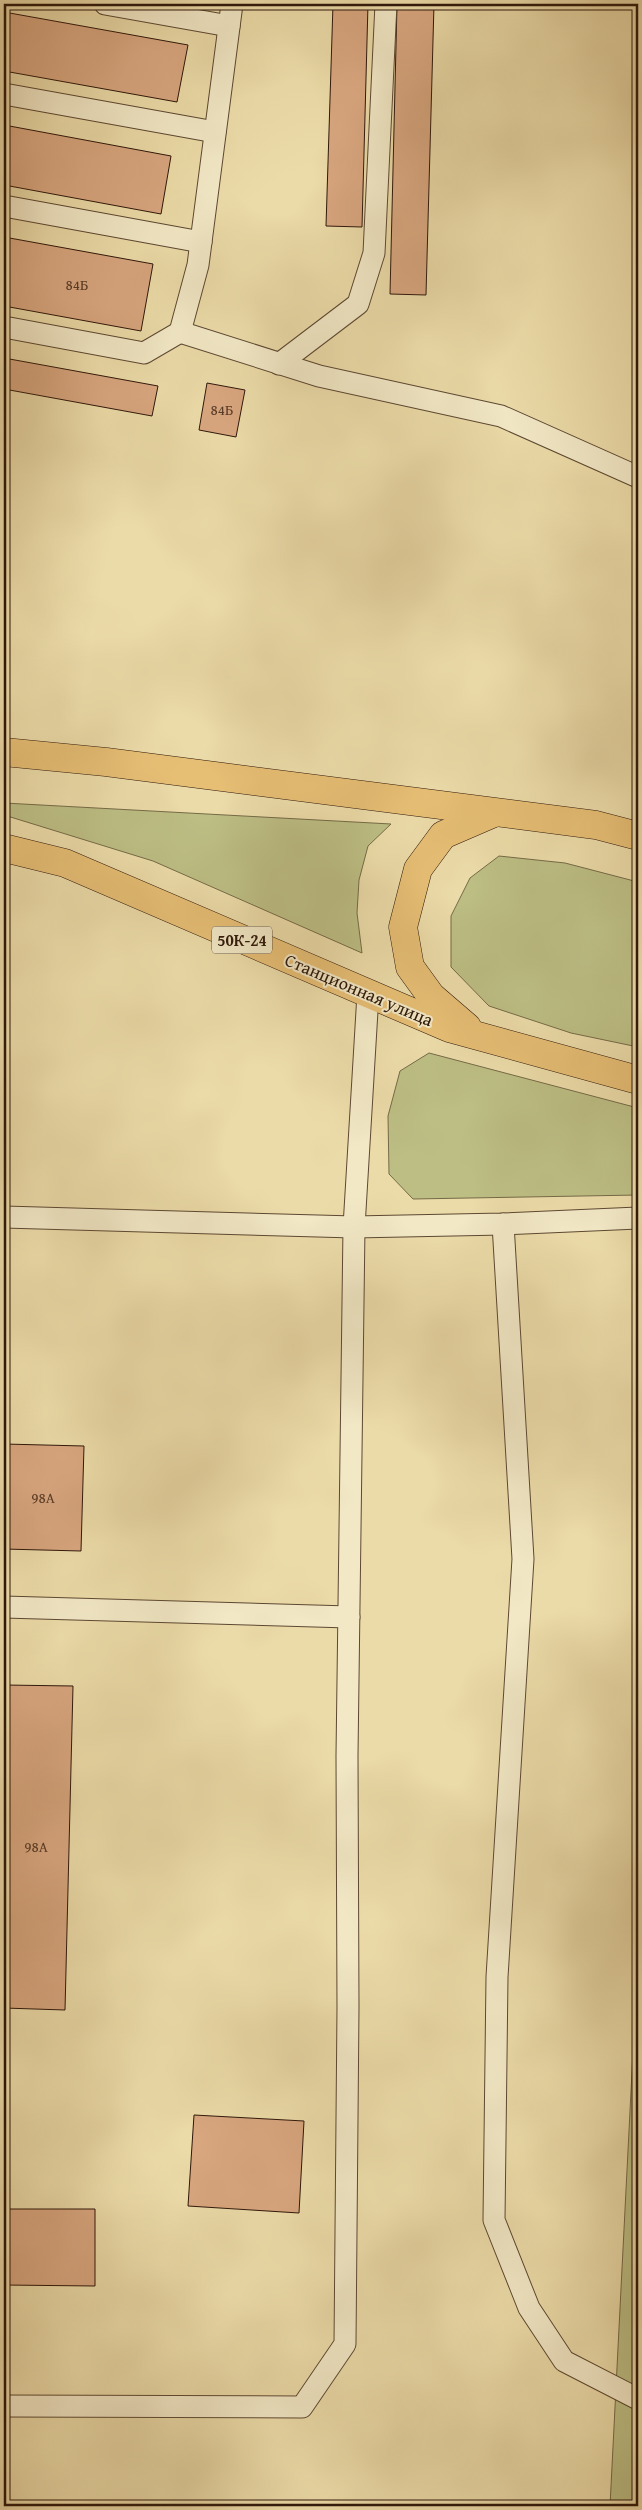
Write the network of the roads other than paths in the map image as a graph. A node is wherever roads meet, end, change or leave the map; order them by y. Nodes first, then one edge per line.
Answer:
1 (105, 4) edge
2 (232, 4) edge
3 (386, 4) edge
4 (229, 26) junction
5 (4, 94) edge
6 (215, 132) junction
7 (4, 206) edge
8 (201, 242) junction
9 (4, 327) edge
10 (180, 332) junction
11 (279, 364) junction
12 (638, 477) edge
13 (4, 752) edge
14 (494, 813) junction
15 (638, 836) edge
16 (4, 848) edge
17 (368, 994) junction
18 (478, 1036) junction
19 (638, 1080) edge
20 (4, 1217) edge
21 (638, 1218) edge
22 (503, 1224) junction
23 (354, 1227) junction
24 (4, 1607) edge
25 (349, 1617) junction
26 (638, 2399) edge
27 (4, 2406) edge

1 - 4 lane
2 - 4 lane
3 - 11 lane
4 - 6 lane
5 - 6 lane
6 - 8 lane
7 - 8 lane
8 - 10 lane
9 - 10 lane
10 - 11 lane
11 - 12 lane
13 - 14 main road
14 - 15 main road
14 - 18 main road
16 - 17 main road, Станционная улица / 50К-24
17 - 18 main road, Станционная улица / 50К-24
17 - 23 lane
18 - 19 main road, Станционная улица / 50К-24
20 - 23 lane
21 - 22 lane
22 - 23 lane
22 - 26 lane
23 - 25 lane
24 - 25 lane
25 - 27 lane

